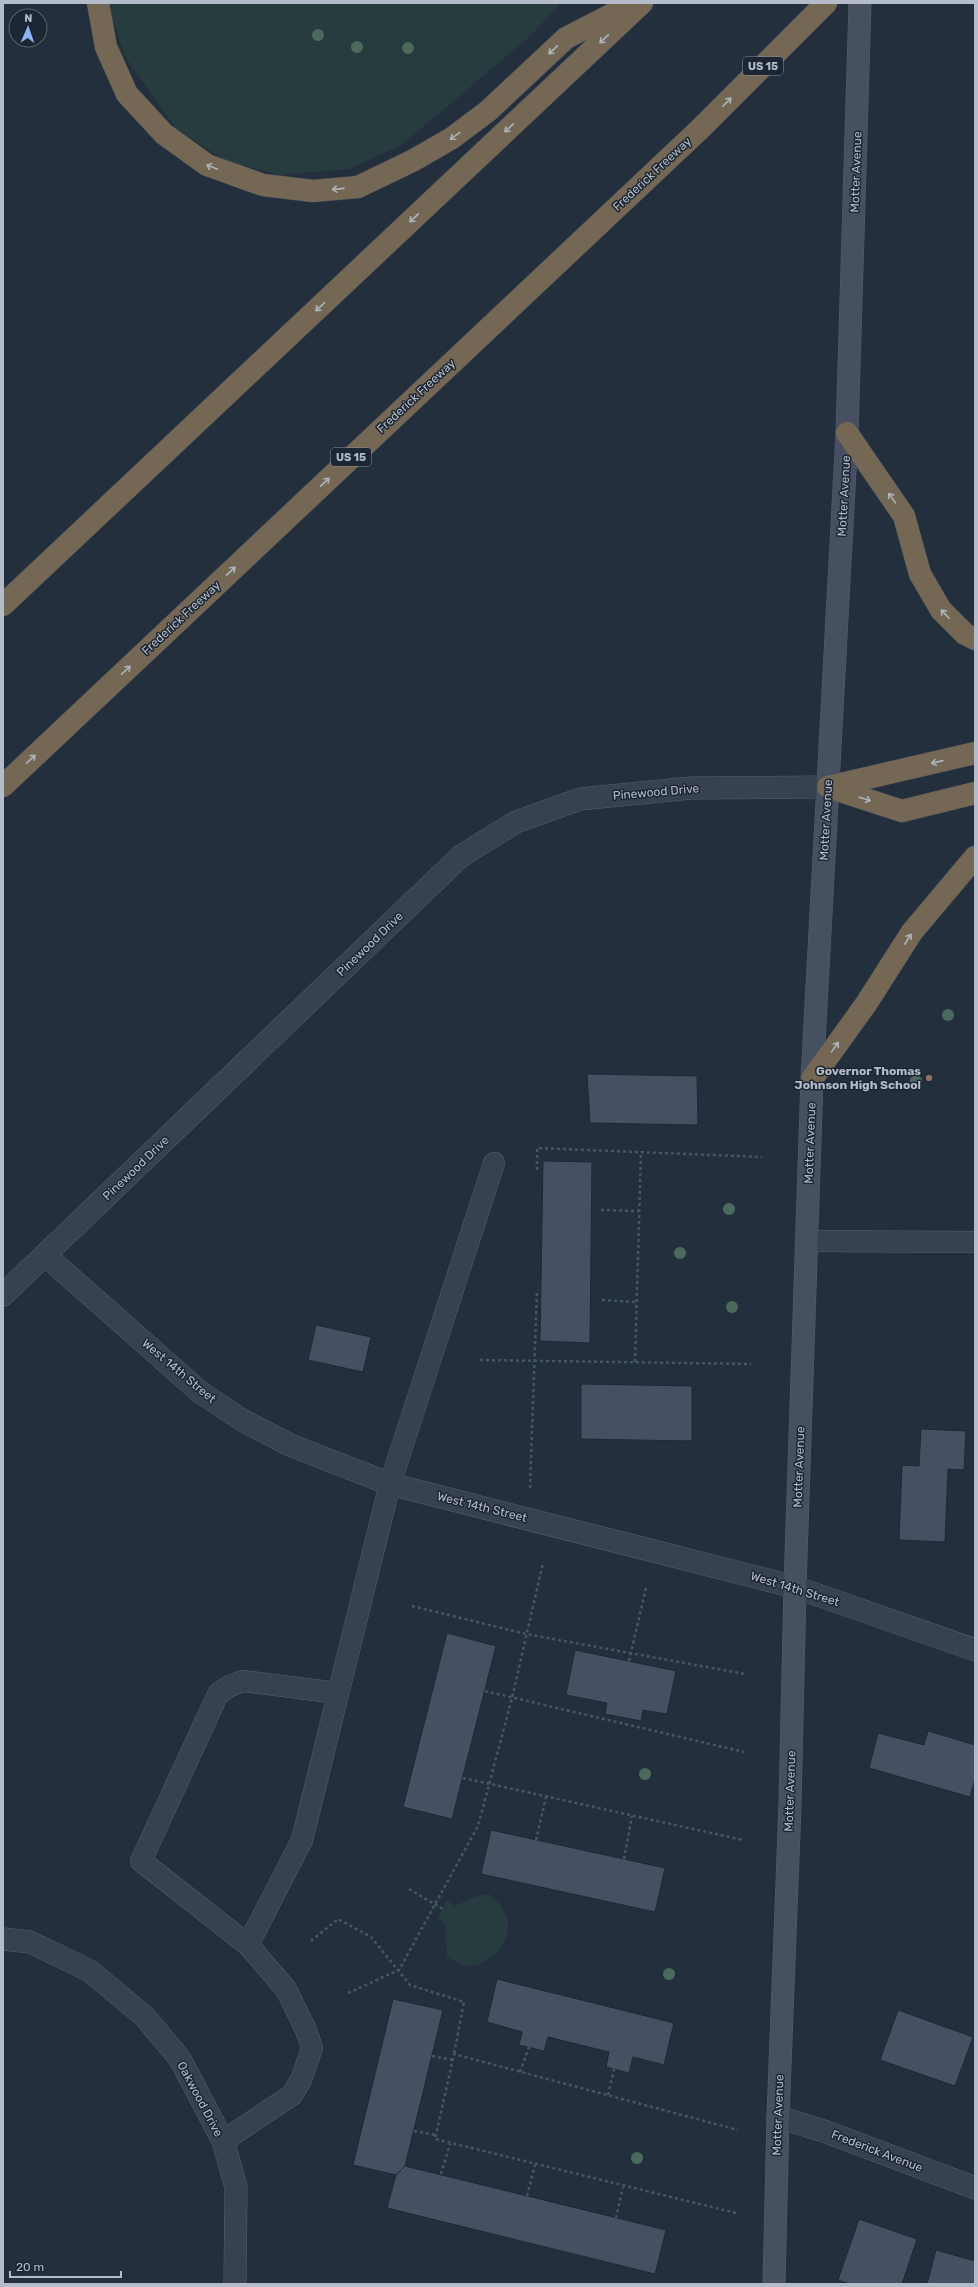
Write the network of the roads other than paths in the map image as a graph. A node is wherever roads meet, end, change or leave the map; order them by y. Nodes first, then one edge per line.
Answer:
1 (98, 3) edge
2 (635, 3) edge
3 (642, 3) edge
4 (826, 3) edge
5 (860, 3) edge
6 (847, 433) junction
7 (3, 605) edge
8 (975, 639) edge
9 (975, 753) edge
10 (3, 786) edge
11 (828, 787) junction
12 (975, 793) edge
13 (975, 857) edge
14 (812, 1078) junction
15 (494, 1163) dead end
16 (807, 1240) junction
17 (975, 1242) edge
18 (45, 1255) junction
19 (3, 1295) edge
20 (390, 1484) junction
21 (795, 1587) junction
22 (975, 1650) edge
23 (338, 1693) junction
24 (3, 1939) edge
25 (248, 1945) junction
26 (778, 2117) junction
27 (223, 2141) junction
28 (975, 2188) edge
29 (235, 2284) edge
30 (774, 2284) edge

2 -> 1 highway
3 -> 7 highway
10 -> 4 highway, Frederick Freeway / US 15
5 - 6 main road, Motter Avenue
8 -> 6 highway
6 - 11 main road, Motter Avenue
9 -> 11 highway
11 -> 12 highway
11 - 14 main road, Motter Avenue
11 - 18 street, Pinewood Drive
14 -> 13 highway
14 - 16 main road, Motter Avenue
15 - 20 lane
16 - 17 lane
16 - 21 main road, Motter Avenue
18 - 19 street, Pinewood Drive
18 - 20 street, West 14th Street
20 - 21 street, West 14th Street
20 - 23 lane
21 - 22 street, West 14th Street
21 - 26 main road, Motter Avenue
23 - 25 lane
23 - 25 lane
24 - 27 street, Oakwood Drive
25 - 27 lane
26 - 28 street, Frederick Avenue
26 - 30 main road, Motter Avenue
27 - 29 street, Oakwood Drive

